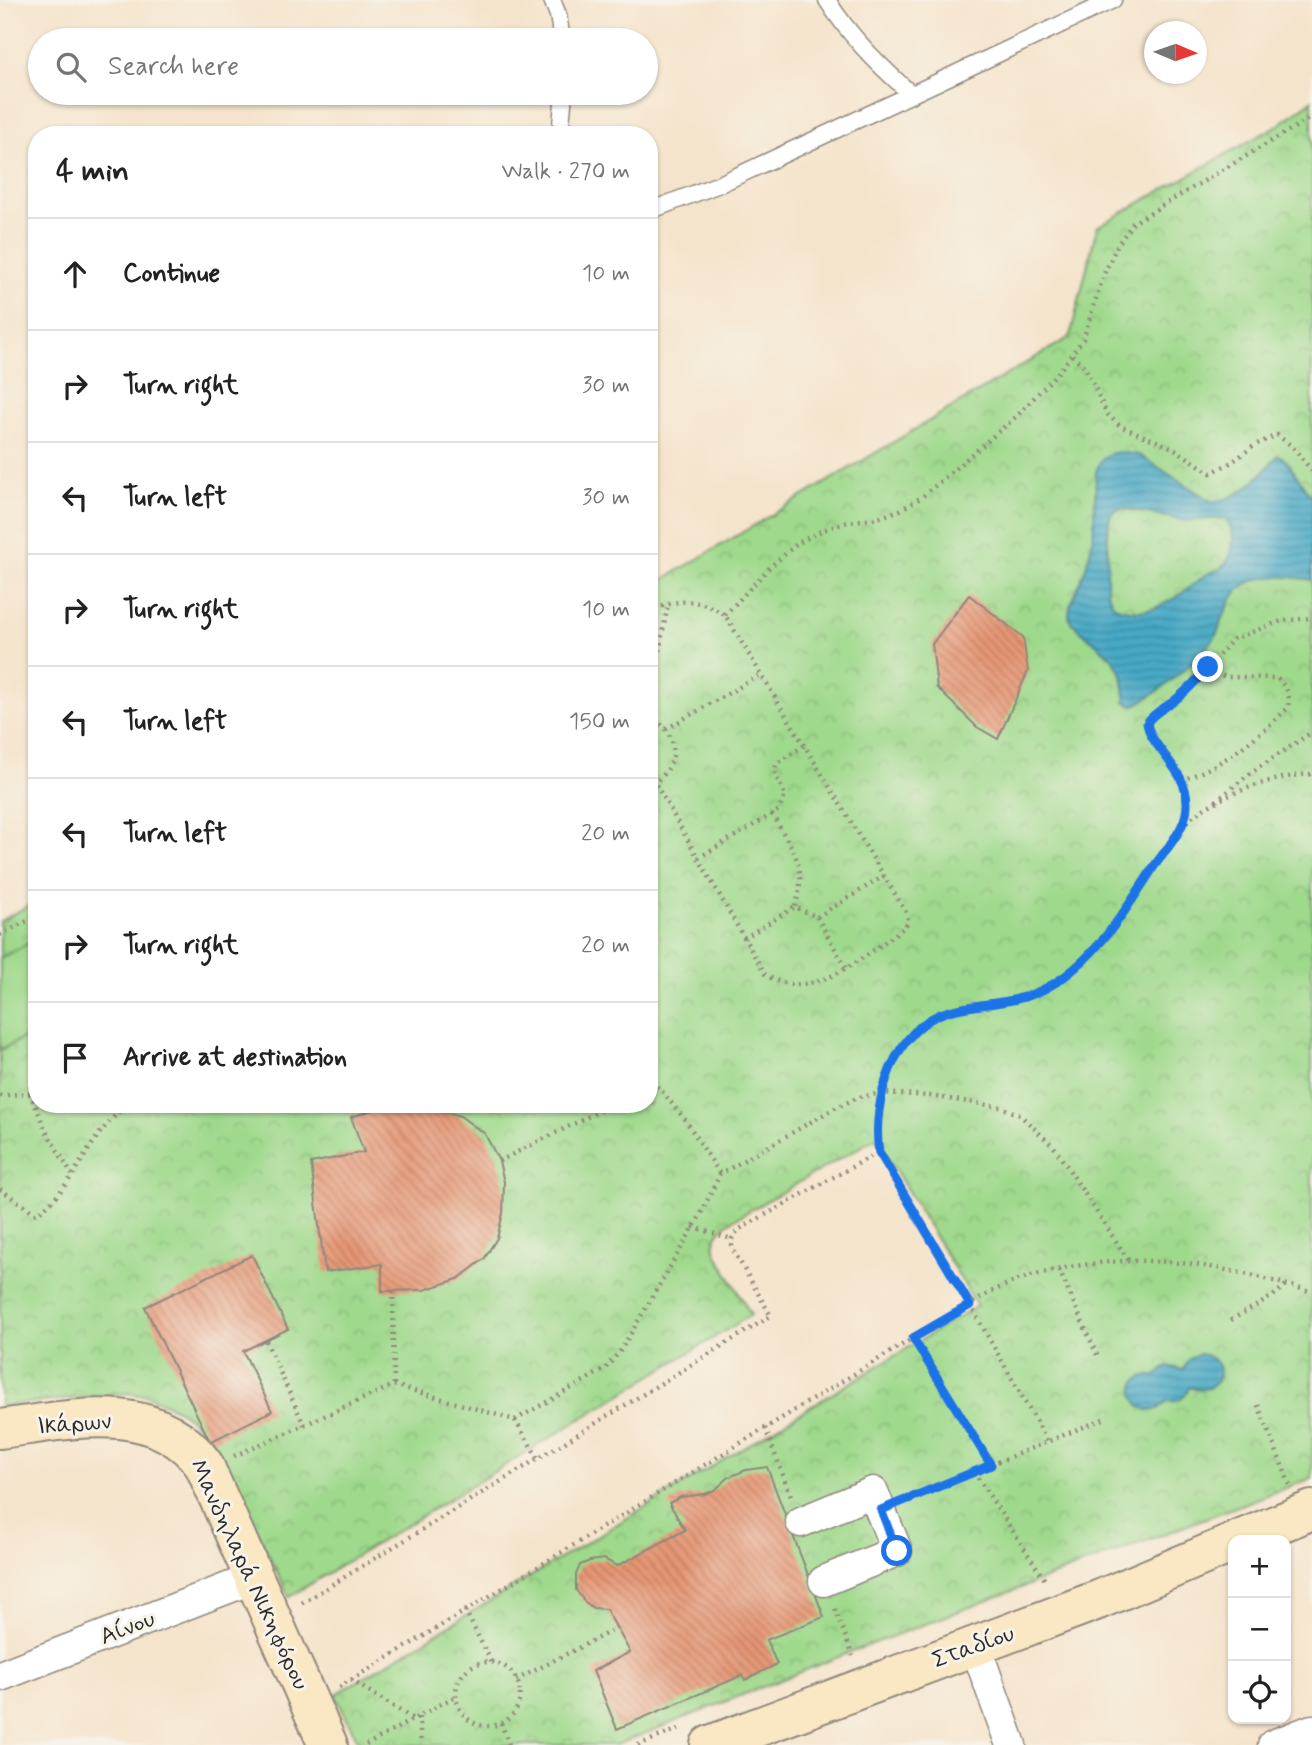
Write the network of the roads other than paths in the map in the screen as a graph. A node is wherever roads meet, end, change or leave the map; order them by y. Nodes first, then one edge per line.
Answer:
1 (552, 0) edge
2 (827, 0) edge
3 (1113, 0) edge
4 (560, 28) edge
5 (911, 94) junction
6 (563, 105) edge
7 (560, 126) edge
8 (658, 208) edge
9 (148, 1424) joint
10 (0, 1429) edge
11 (1306, 1512) edge
12 (801, 1522) dead end
13 (1251, 1535) edge
14 (1228, 1545) edge
15 (254, 1578) junction
16 (824, 1581) dead end
17 (975, 1646) junction
18 (0, 1676) edge
19 (1312, 1730) edge
20 (328, 1745) edge
21 (710, 1745) edge
22 (1011, 1745) edge
23 (1273, 1745) edge

1 - 4 lane
2 - 5 lane
3 - 5 lane
5 - 8 lane
6 - 7 lane
9 - 10 street, Ικάρων
9 - 15 street, Μανδηλαρά Νικηφόρου
11 - 13 street
12 - 16 street
14 - 17 street, Σταδίου
15 - 18 street, Αίνου
15 - 20 street, Μανδηλαρά Νικηφόρου
17 - 21 street, Σταδίου
17 - 22 street
19 - 23 street

